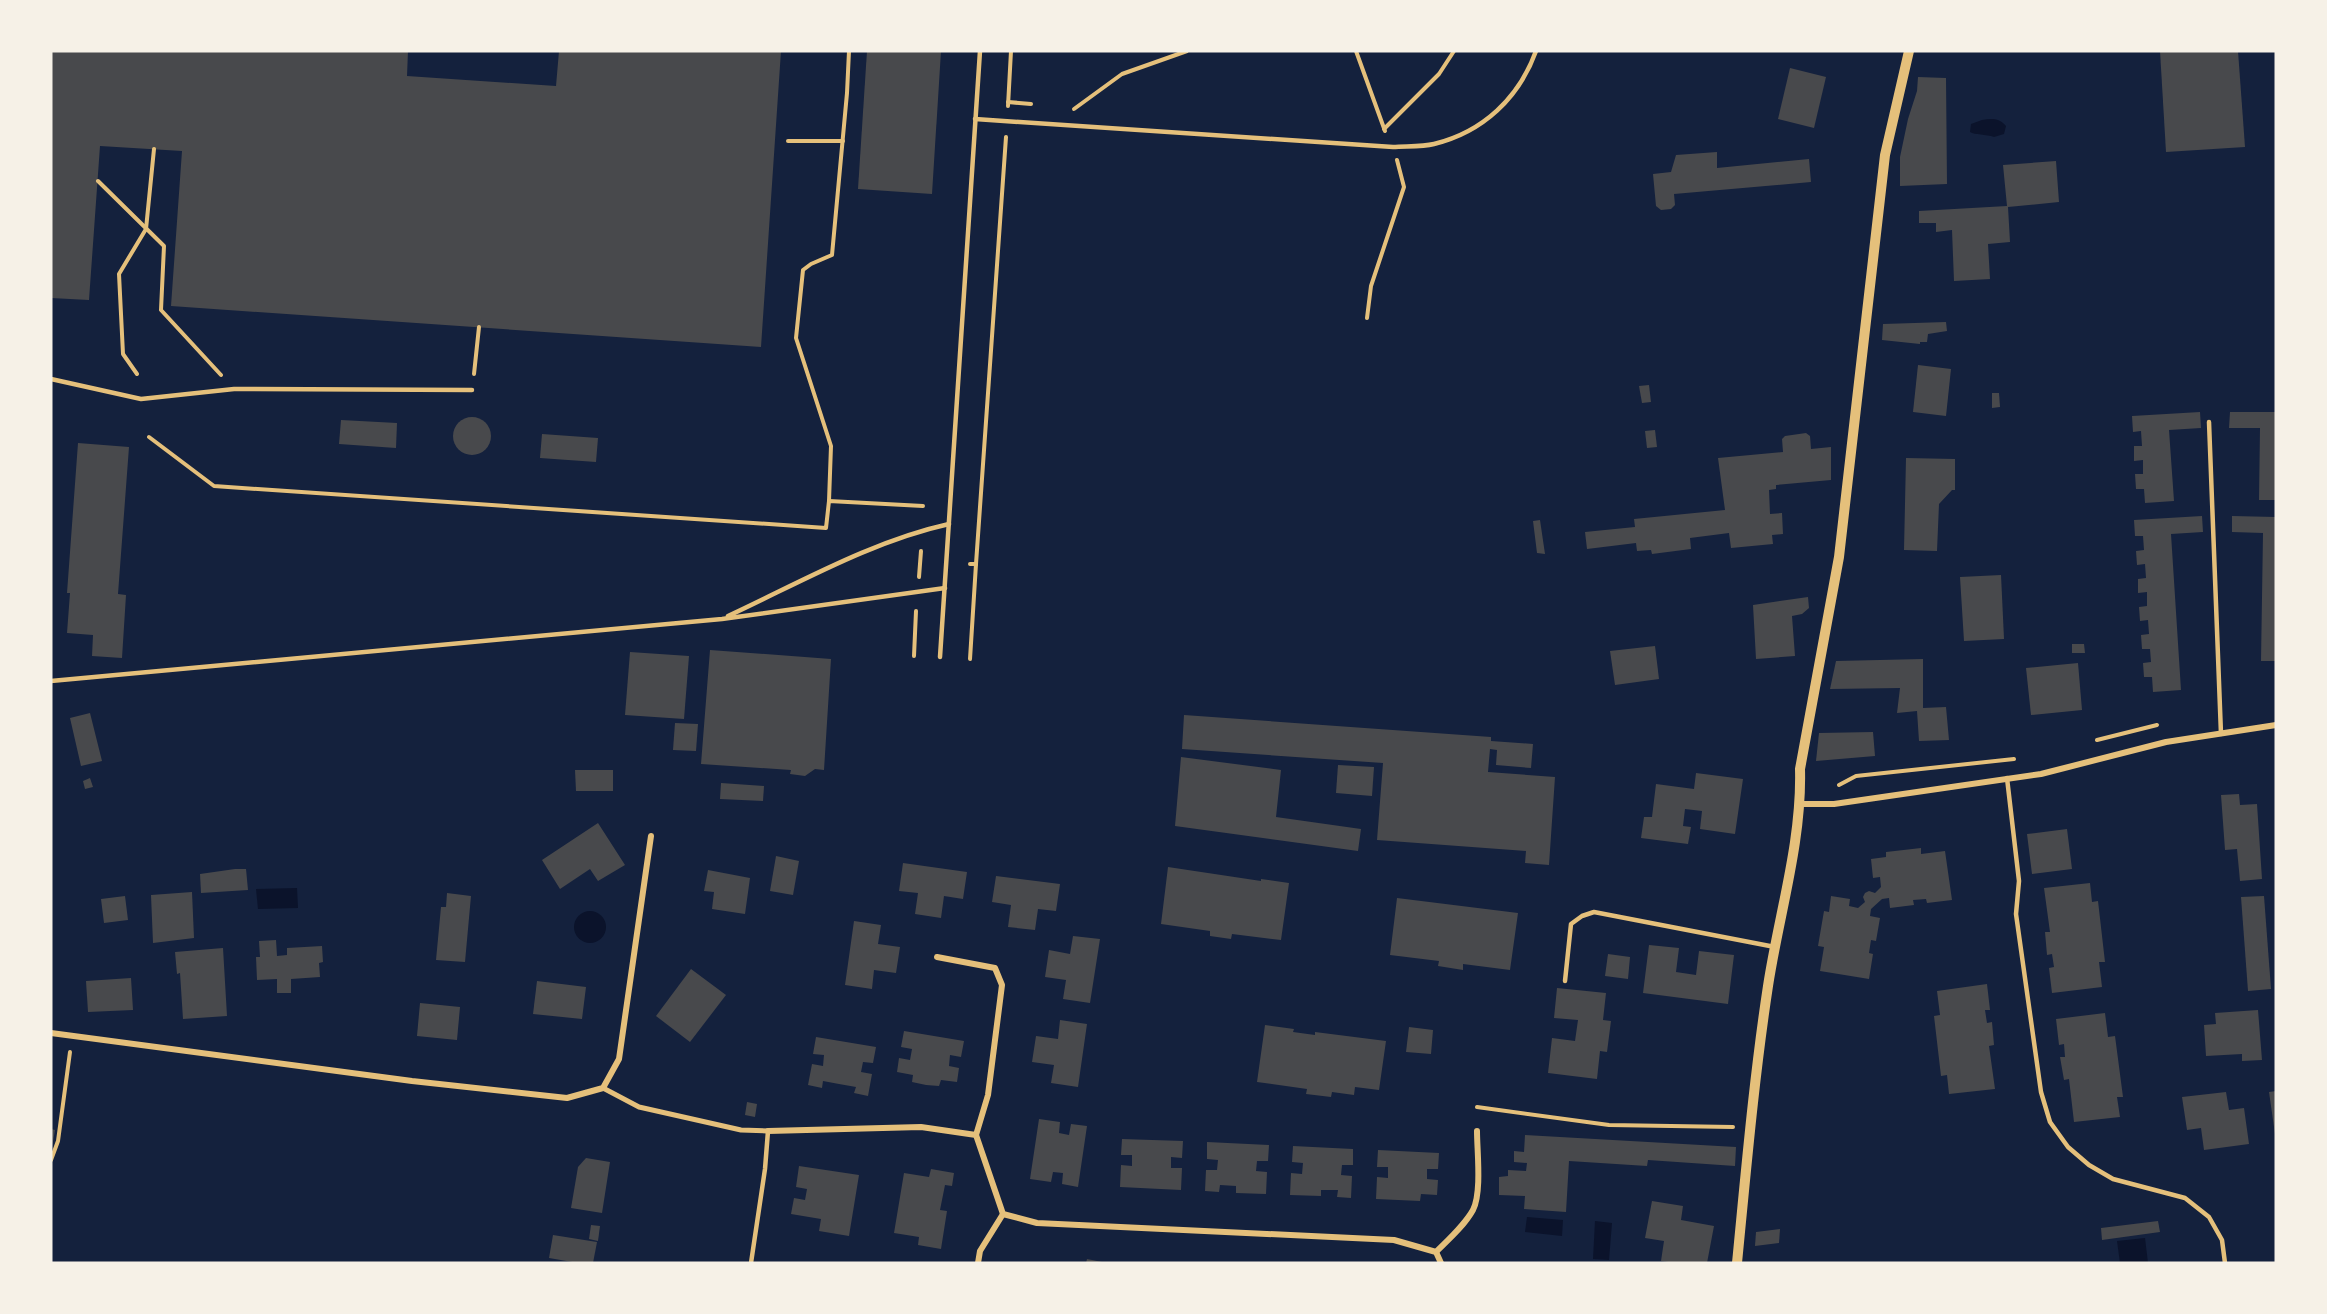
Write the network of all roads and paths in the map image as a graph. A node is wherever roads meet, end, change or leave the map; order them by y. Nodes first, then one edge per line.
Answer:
1 (849, 51) edge
2 (980, 51) edge
3 (1011, 51) edge
4 (1186, 51) edge
5 (1356, 51) edge
6 (1454, 51) edge
7 (1536, 51) edge
8 (1909, 51) edge
9 (1008, 102) junction
10 (1041, 106) dead end
11 (1063, 108) dead end
12 (975, 119) junction
13 (1007, 121) junction
14 (1384, 129) junction
15 (788, 141) dead end
16 (843, 141) junction
17 (1393, 147) junction
18 (154, 149) dead end
19 (98, 181) dead end
20 (146, 229) junction
21 (1367, 318) dead end
22 (479, 327) dead end
23 (475, 367) dead end
24 (137, 374) dead end
25 (51, 379) edge
26 (234, 389) junction
27 (472, 390) dead end
28 (2209, 422) dead end
29 (149, 437) dead end
30 (829, 501) junction
31 (923, 506) dead end
32 (949, 524) junction
33 (921, 551) dead end
34 (970, 564) dead end
35 (976, 564) junction
36 (919, 577) dead end
37 (945, 588) junction
38 (916, 610) dead end
39 (722, 619) junction
40 (914, 656) dead end
41 (940, 657) dead end
42 (970, 659) dead end
43 (51, 681) edge
44 (2163, 724) dead end
45 (2276, 725) edge
46 (2221, 734) junction
47 (2086, 743) dead end
48 (2020, 758) dead end
49 (2007, 778) junction
50 (1838, 786) dead end
51 (1801, 804) junction
52 (651, 836) dead end
53 (1775, 947) junction
54 (937, 957) dead end
55 (1565, 981) dead end
56 (51, 1033) edge
57 (72, 1037) junction
58 (603, 1088) junction
59 (1477, 1107) dead end
60 (1751, 1127) junction
61 (768, 1131) junction
62 (1477, 1131) dead end
63 (976, 1135) junction
64 (51, 1160) edge
65 (1003, 1214) junction
66 (1436, 1251) junction
67 (751, 1263) edge
68 (978, 1263) edge
69 (1441, 1263) edge
70 (1737, 1263) edge
71 (2225, 1263) edge

1 - 16 path
2 - 12 lane
3 - 9 path
4 - 11 path
5 - 14 path
6 - 14 path
7 - 17 lane
8 - 51 street
9 - 10 path
9 - 13 path
12 - 13 lane
12 - 32 lane
13 - 17 lane
13 - 35 path
14 - 17 path
15 - 16 path
16 - 30 path
17 - 21 path
18 - 20 path
19 - 20 path
20 - 24 path
20 - 26 path
22 - 23 path
25 - 26 lane
26 - 27 lane
28 - 46 lane
29 - 30 path
30 - 31 path
32 - 37 lane
32 - 39 lane
33 - 36 path
34 - 35 path
35 - 42 path
37 - 39 lane
37 - 41 lane
38 - 40 path
39 - 43 lane
44 - 47 path
45 - 46 street
46 - 49 street
48 - 50 path
49 - 51 street
49 - 71 lane
51 - 53 street
52 - 58 street
53 - 55 lane
53 - 60 street
54 - 63 street
56 - 57 street
57 - 58 street
57 - 64 path
58 - 61 street
59 - 60 path
60 - 70 street
61 - 63 street
61 - 67 lane
62 - 66 street
63 - 65 street
65 - 66 street
65 - 68 street
66 - 69 street

